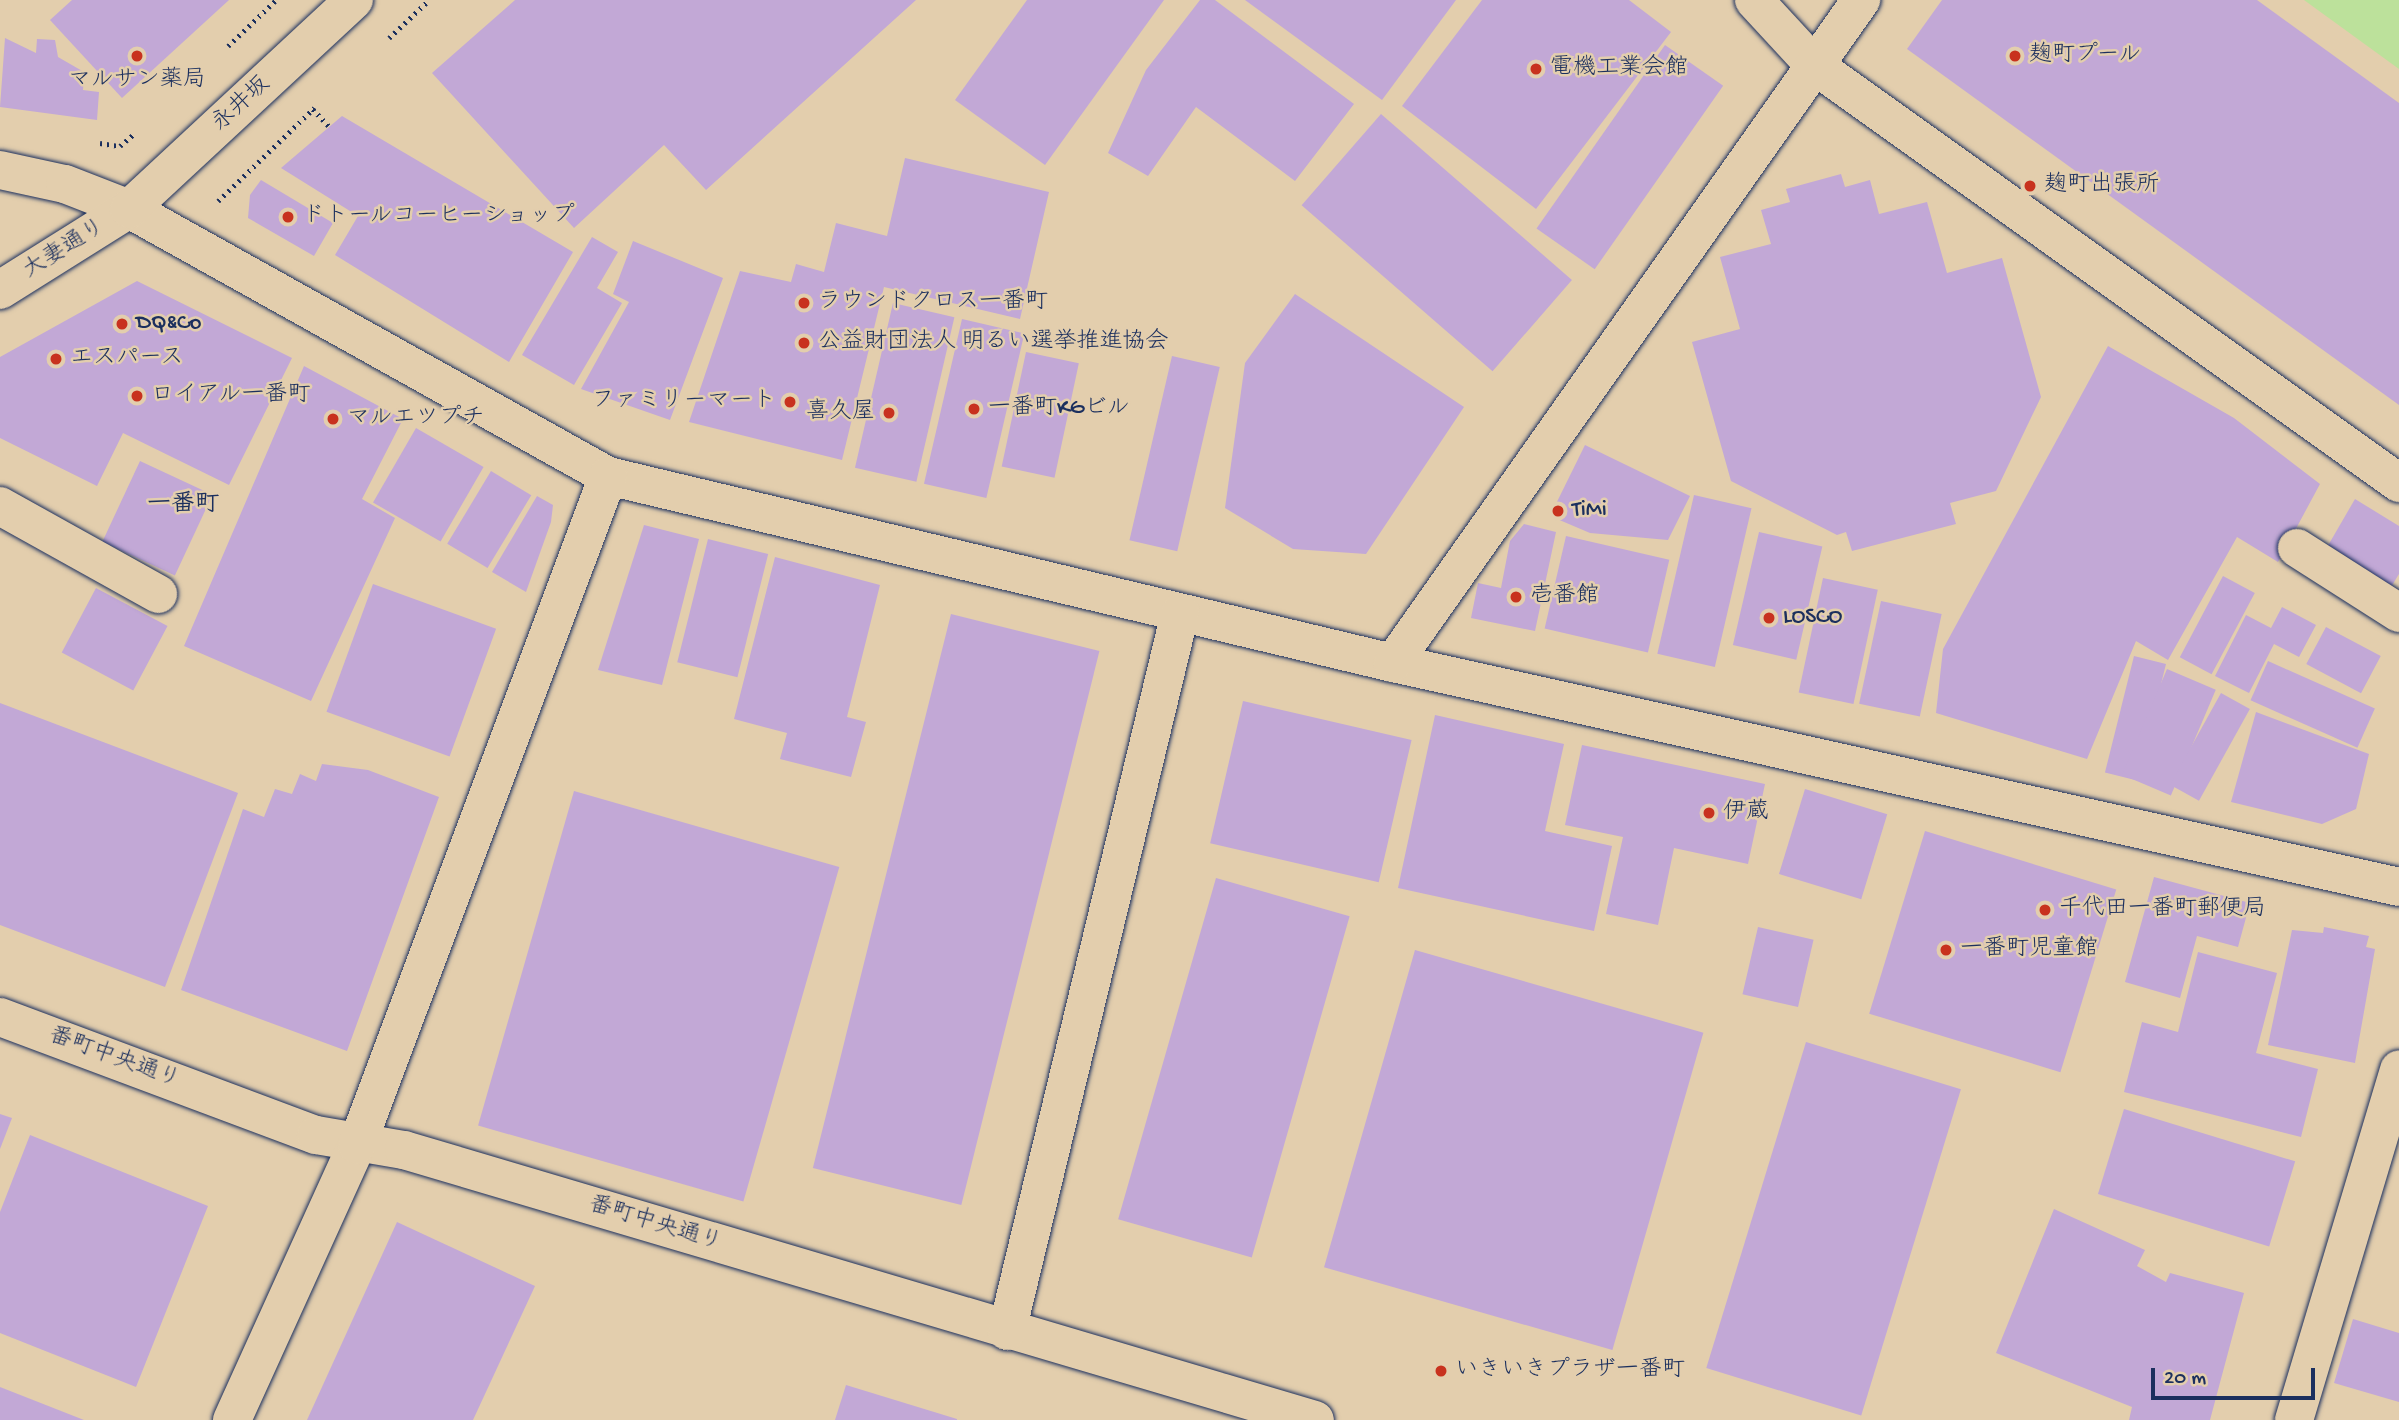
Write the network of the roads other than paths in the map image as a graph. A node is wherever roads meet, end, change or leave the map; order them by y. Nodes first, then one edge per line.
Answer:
1 (1754, 0) edge
2 (1861, 0) edge
3 (333, 7) edge
4 (1814, 65) junction
5 (0, 170) edge
6 (129, 209) junction
7 (0, 290) edge
8 (608, 476) junction
9 (2399, 483) edge
10 (0, 506) edge
11 (2297, 548) dead end
12 (158, 594) dead end
13 (1180, 613) junction
14 (2399, 613) edge
15 (1393, 663) junction
16 (2399, 886) edge
17 (0, 1017) edge
18 (2399, 1069) edge
19 (357, 1145) junction
20 (1007, 1331) junction
21 (232, 1420) edge
22 (1315, 1420) edge
23 (2294, 1420) edge

1 - 4 street
2 - 4 street
3 - 6 street, 永井坂
4 - 9 street
4 - 15 street
5 - 6 street
6 - 7 street, 大妻通り
6 - 8 street
8 - 13 street
8 - 19 street
10 - 12 street
11 - 14 street
13 - 15 street
13 - 20 street
15 - 16 street
17 - 19 street, 番町中央通り
18 - 23 street
19 - 20 street, 番町中央通り
19 - 21 street
20 - 22 street, 番町中央通り

